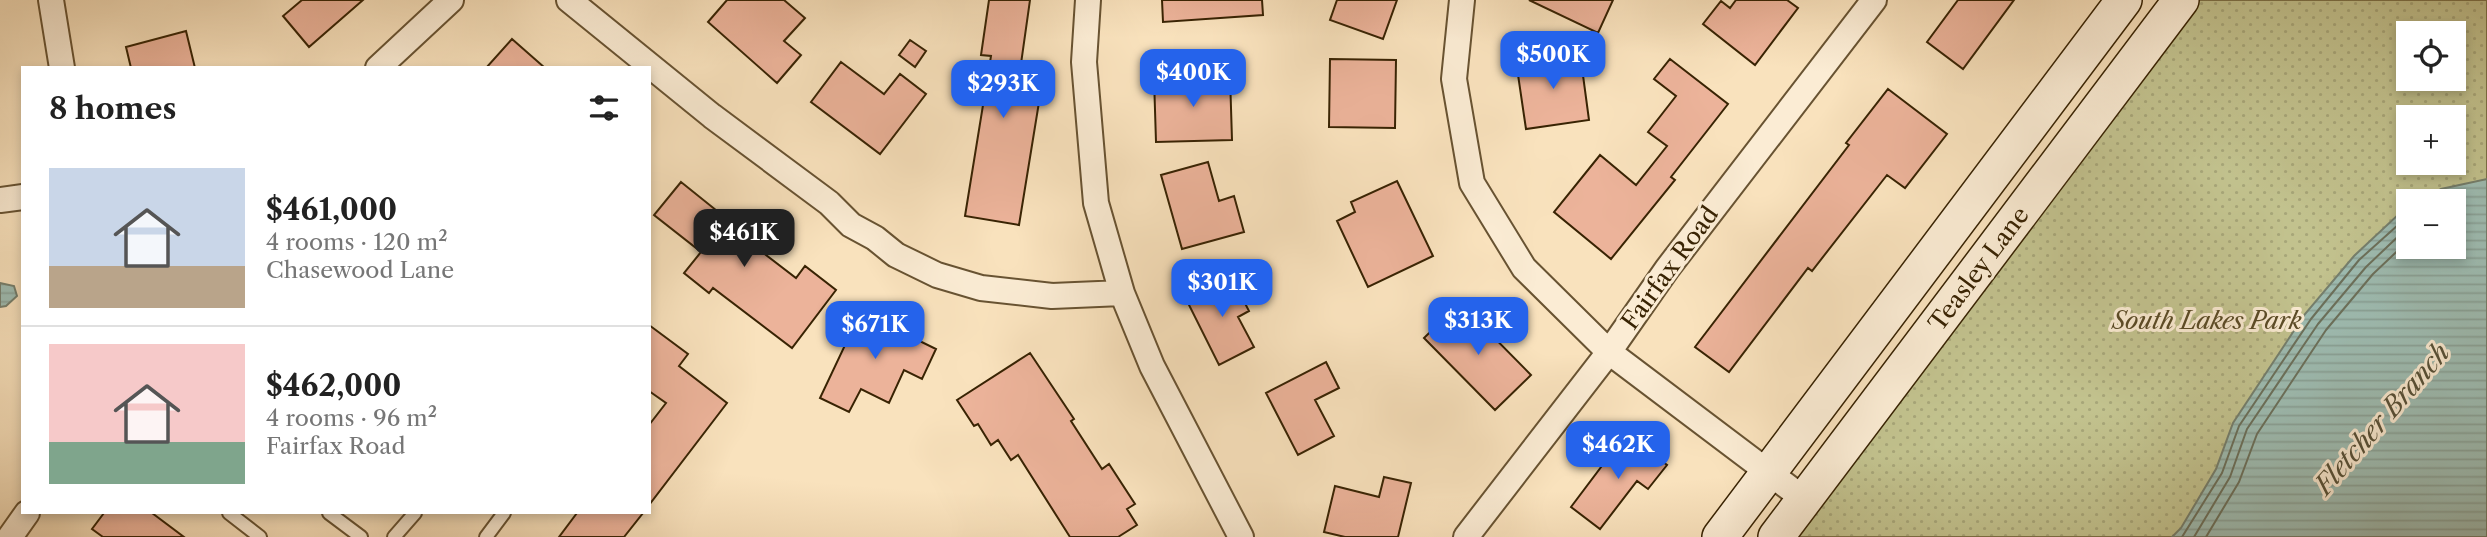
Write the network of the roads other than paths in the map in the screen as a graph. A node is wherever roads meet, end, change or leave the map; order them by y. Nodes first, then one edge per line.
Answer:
1 (51, 0) edge
2 (451, 0) edge
3 (569, 0) edge
4 (1088, 0) edge
5 (1462, 0) edge
6 (1874, 0) edge
7 (2124, 0) edge
8 (2181, 0) edge
9 (62, 66) edge
10 (380, 66) edge
11 (650, 66) edge
12 (651, 67) edge
13 (21, 197) edge
14 (0, 200) edge
15 (1122, 293) junction
16 (1609, 352) junction
17 (1769, 473) junction
18 (1804, 499) junction
19 (26, 514) edge
20 (230, 514) edge
21 (330, 514) edge
22 (414, 514) edge
23 (503, 514) edge
24 (10, 537) edge
25 (260, 537) edge
26 (361, 537) edge
27 (394, 537) edge
28 (485, 537) edge
29 (1241, 537) edge
30 (1466, 537) edge
31 (1720, 537) edge
32 (1776, 537) edge

1 - 9 street
2 - 10 street
3 - 11 street
4 - 15 street
5 - 16 street
6 - 16 street, Fairfax Road
7 - 17 main road, Teasley Lane
8 - 18 main road, Teasley Lane
12 - 15 street
13 - 14 street
15 - 29 street
16 - 17 street
16 - 30 street, Fairfax Road
17 - 18 street
17 - 31 main road, Teasley Lane
18 - 32 main road, Teasley Lane
19 - 24 street
20 - 25 lane
21 - 26 lane
22 - 27 lane
23 - 28 lane

